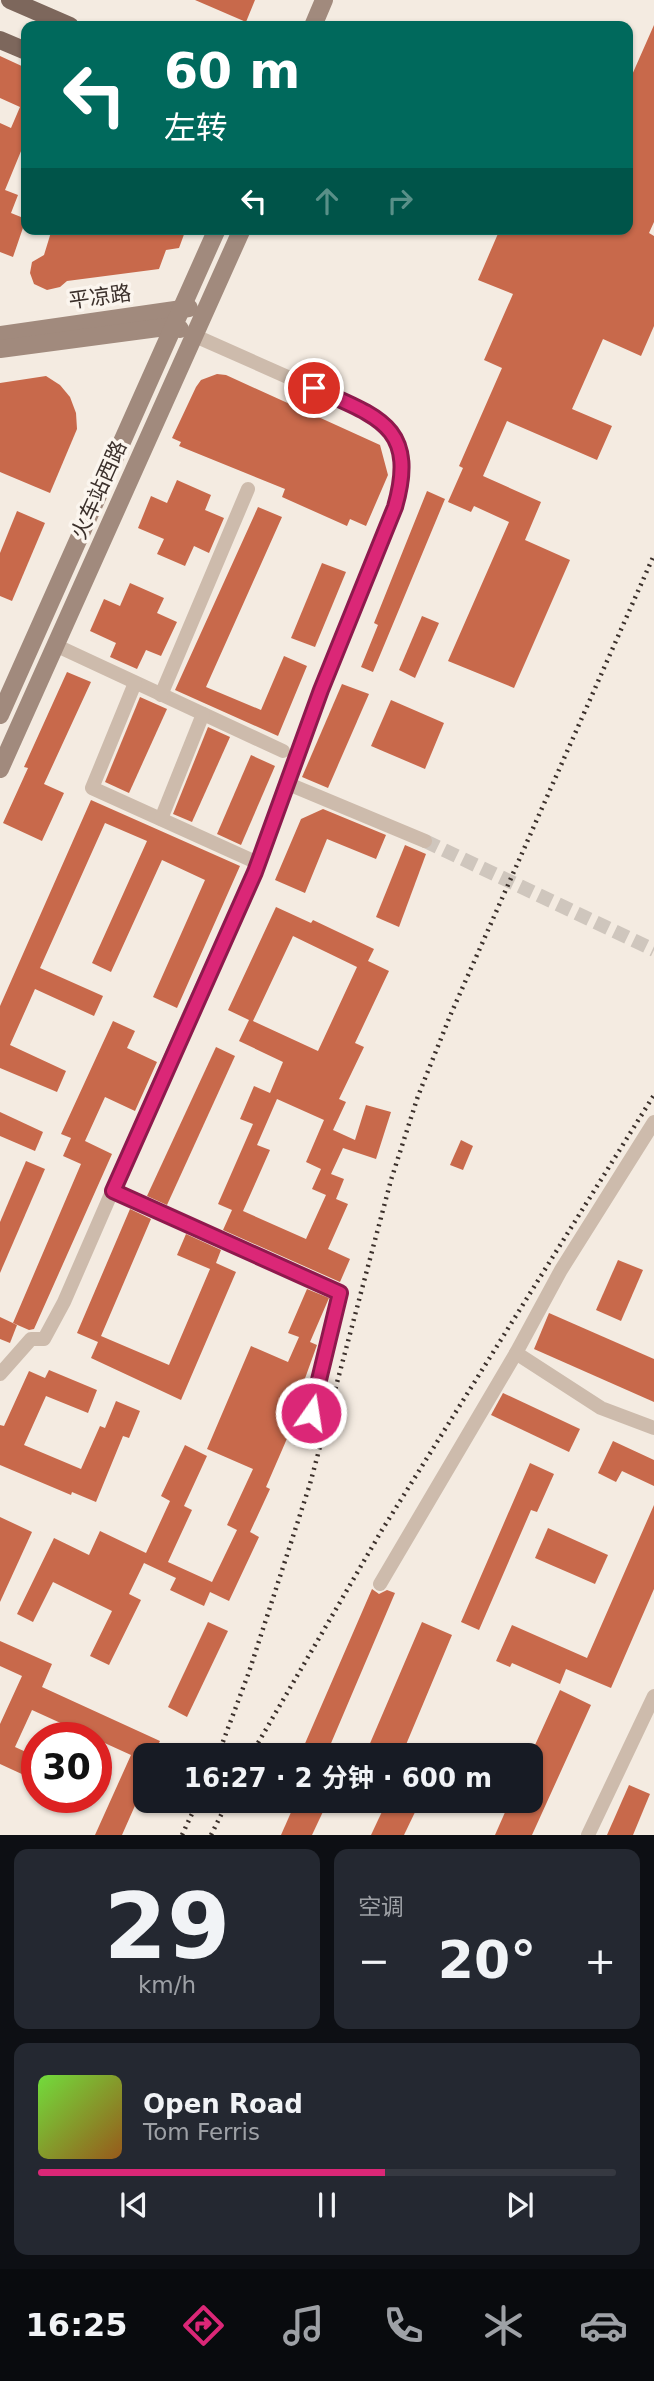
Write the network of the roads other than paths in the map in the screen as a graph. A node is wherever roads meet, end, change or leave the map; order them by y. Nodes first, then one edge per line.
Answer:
1 (10, 0) edge
2 (324, 0) edge
3 (58, 21) edge
4 (315, 21) edge
5 (0, 40) edge
6 (21, 49) edge
7 (213, 235) edge
8 (239, 235) edge
9 (206, 307) junction
10 (182, 308) junction
11 (173, 326) junction
12 (0, 335) edge
13 (193, 335) junction
14 (0, 349) edge
15 (248, 489) dead end
16 (55, 645) junction
17 (135, 683) junction
18 (161, 695) junction
19 (203, 714) junction
20 (0, 715) edge
21 (282, 751) dead end
22 (0, 769) edge
23 (286, 783) junction
24 (161, 818) junction
25 (425, 841) tunnel mouth
26 (258, 863) junction
27 (654, 1122) edge
28 (113, 1191) junction
29 (516, 1353) junction
30 (0, 1374) edge
31 (311, 1413) dead end
32 (654, 1428) edge
33 (380, 1584) dead end
34 (654, 1696) edge
35 (588, 1835) edge

1 - 3 main road
2 - 4 main road
5 - 6 main road
7 - 10 main road, 火车站西路
8 - 9 main road, 火车站西路
9 - 10 main road, 平凉路
9 - 13 main road, 火车站西路
10 - 11 main road, 火车站西路
10 - 12 main road, 平凉路
11 - 13 main road
11 - 14 main road, 平凉路
11 - 20 main road, 火车站西路
13 - 16 main road, 火车站西路
13 - 23 street
15 - 18 street
16 - 17 street
16 - 22 main road, 火车站西路
17 - 18 street
17 - 24 street
18 - 19 street
19 - 21 street
19 - 24 street
23 - 25 street
23 - 26 street
24 - 26 street
26 - 28 street
27 - 29 street
28 - 30 street
28 - 31 street
29 - 32 street
29 - 33 street
34 - 35 street

